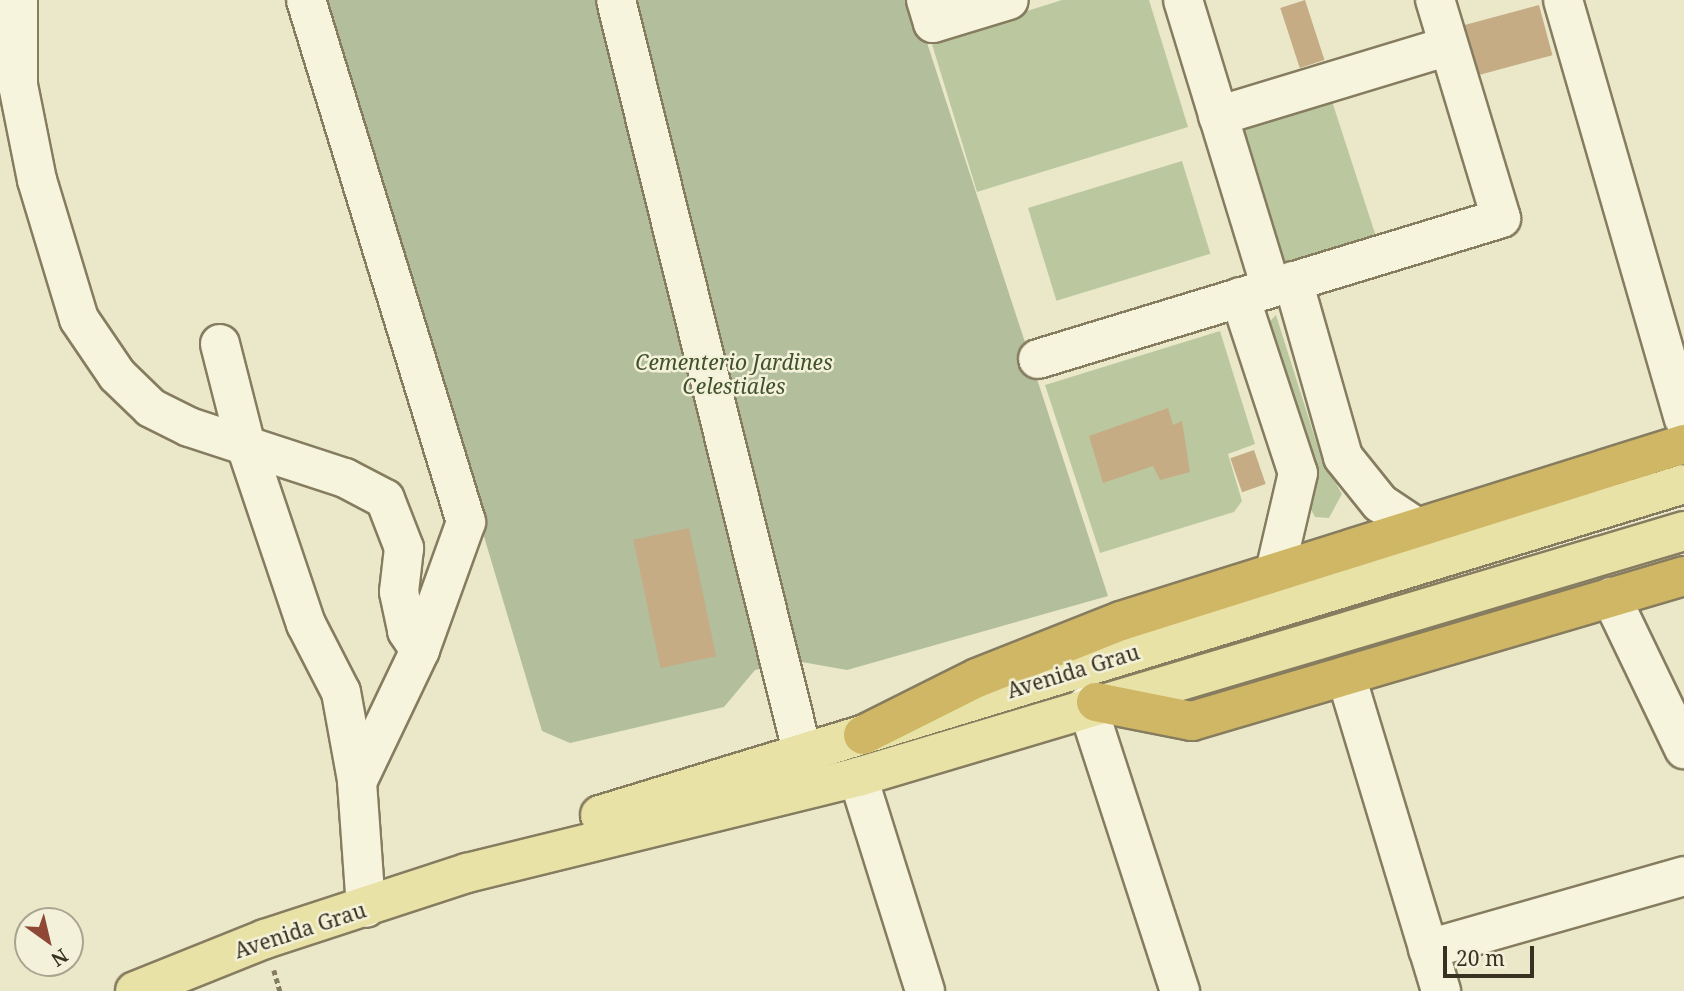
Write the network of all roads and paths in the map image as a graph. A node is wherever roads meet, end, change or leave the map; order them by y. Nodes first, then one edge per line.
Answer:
1 (18, 0) edge
2 (306, 0) edge
3 (616, 0) edge
4 (926, 0) edge
5 (1009, 0) edge
6 (1182, 0) edge
7 (1435, 0) edge
8 (1563, 0) edge
9 (1448, 46) junction
10 (1218, 116) junction
11 (1268, 289) junction
12 (220, 344) dead end
13 (1038, 359) dead end
14 (1684, 418) edge
15 (1684, 444) edge
16 (246, 446) junction
17 (1684, 484) edge
18 (1419, 529) junction
19 (1684, 531) edge
20 (1275, 572) junction
21 (1684, 576) edge
22 (1611, 597) junction
23 (420, 650) junction
24 (1346, 676) junction
25 (1092, 704) junction
26 (863, 735) junction
27 (1684, 749) edge
28 (803, 755) junction
29 (858, 777) junction
30 (357, 782) junction
31 (467, 873) junction
32 (1684, 876) edge
33 (366, 908) junction
34 (1428, 949) junction
35 (135, 991) edge
36 (925, 991) edge
37 (1180, 991) edge
38 (1441, 991) edge

1 - 16 street
2 - 23 street
3 - 28 street
4 - 5 street
6 - 10 street
7 - 9 street
8 - 14 street
9 - 10 street
9 - 11 street
10 - 11 street
11 - 13 street
11 - 18 street
11 - 20 street
12 - 16 street
15 - 18 highway
16 - 23 street
16 - 30 street
17 - 26 main road, Avenida Grau
18 - 20 highway
19 - 25 main road, Avenida Grau
20 - 26 highway
21 - 22 highway
22 - 24 highway
22 - 27 street
23 - 30 street
24 - 25 highway
24 - 34 street
25 - 29 main road, Avenida Grau
25 - 37 street
26 - 28 main road, Avenida Grau
28 - 31 main road, Avenida Grau
29 - 31 main road, Avenida Grau
29 - 36 street
30 - 33 street
31 - 33 main road, Avenida Grau
32 - 34 street
33 - 35 main road, Avenida Grau
34 - 38 street

